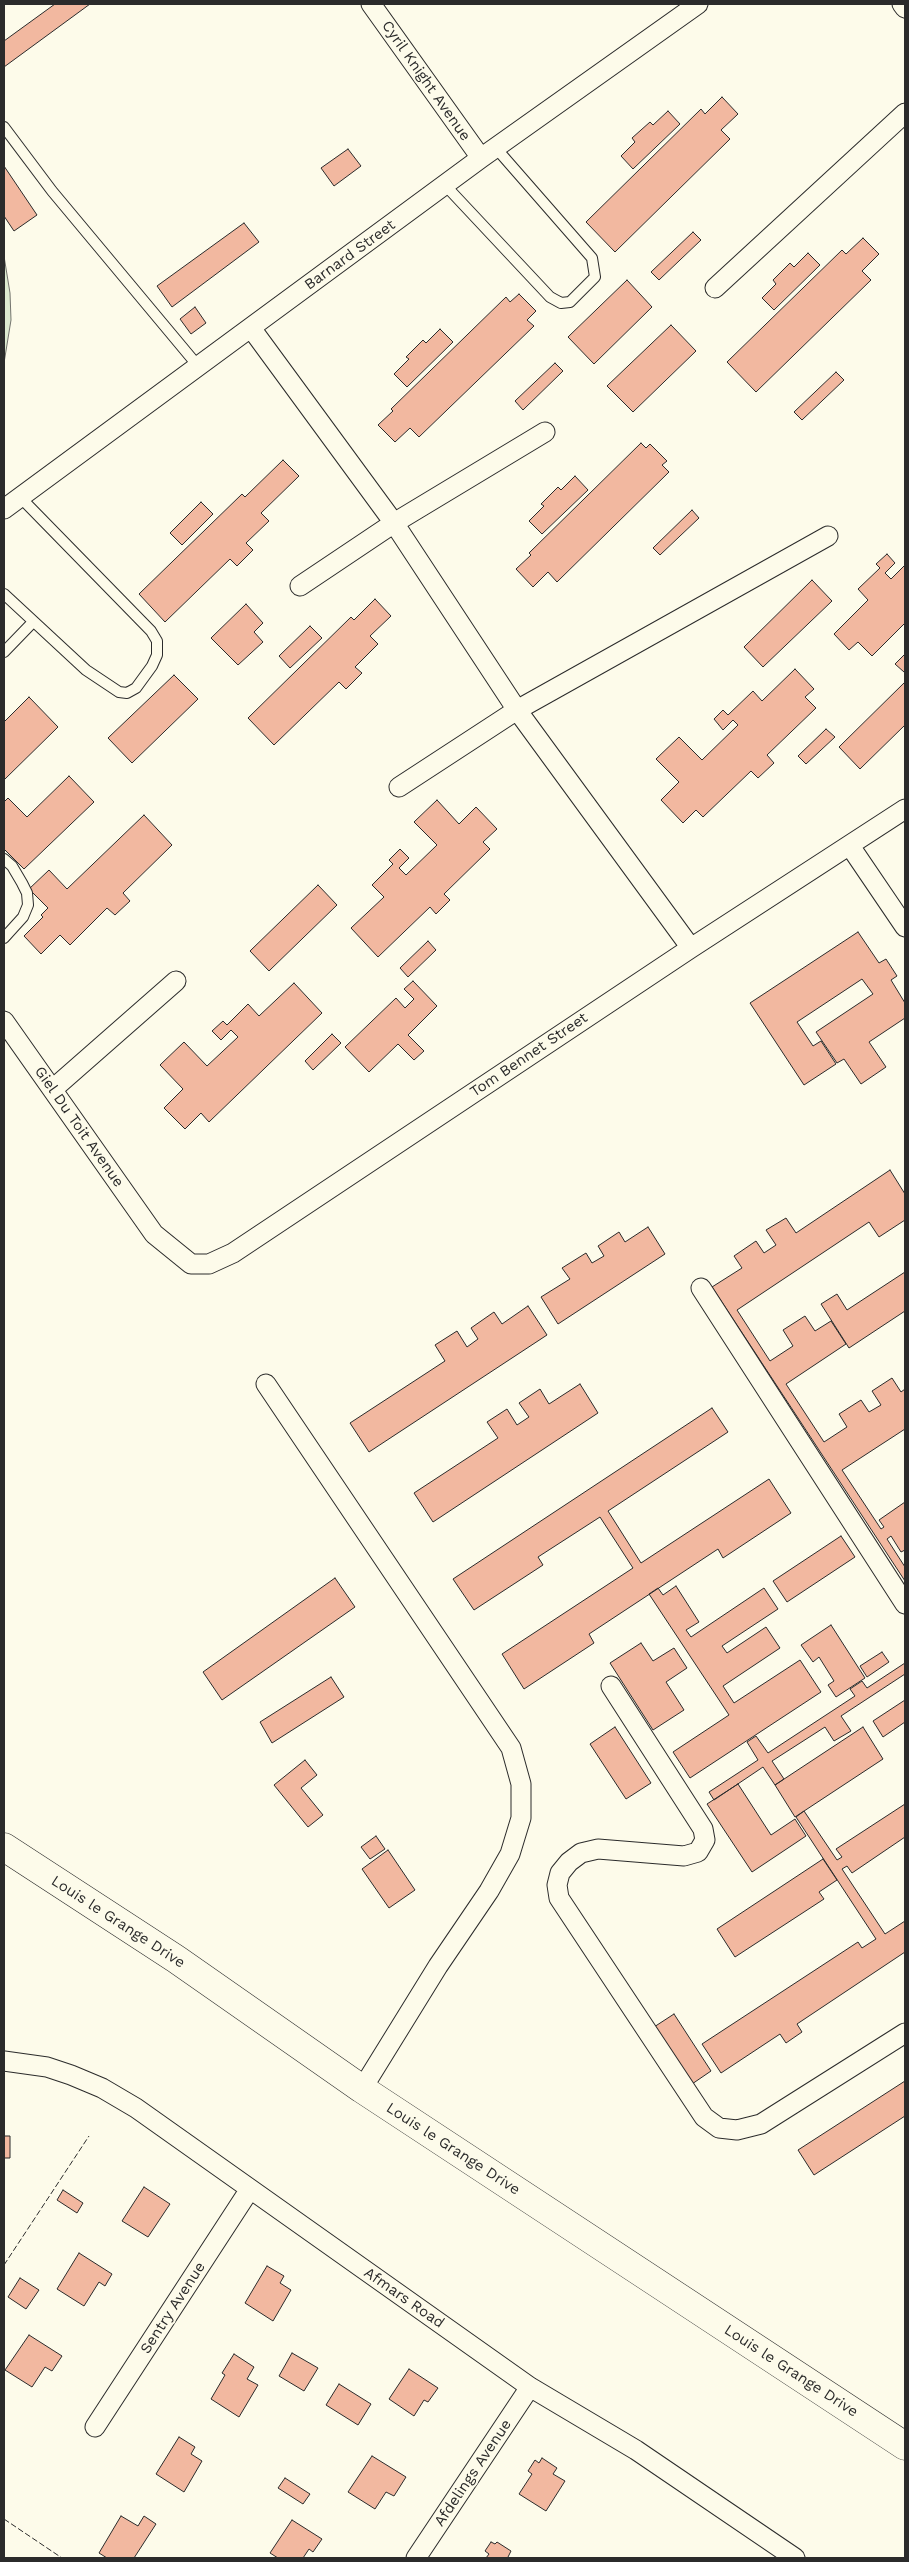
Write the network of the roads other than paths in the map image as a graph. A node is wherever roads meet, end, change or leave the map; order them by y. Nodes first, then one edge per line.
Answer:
1 (372, 4) edge
2 (698, 4) edge
3 (902, 4) edge
4 (905, 8) edge
5 (905, 113) edge
6 (4, 127) edge
7 (488, 152) junction
8 (445, 184) junction
9 (715, 288) dead end
10 (251, 328) junction
11 (198, 366) junction
12 (545, 432) dead end
13 (20, 497) junction
14 (4, 509) edge
15 (394, 523) junction
16 (828, 536) dead end
17 (300, 586) dead end
18 (4, 594) edge
19 (33, 622) junction
20 (4, 652) edge
21 (517, 710) junction
22 (399, 787) dead end
23 (905, 809) edge
24 (850, 846) junction
25 (4, 859) edge
26 (905, 927) edge
27 (4, 938) edge
28 (691, 948) junction
29 (176, 980) dead end
30 (4, 1021) edge
31 (53, 1089) junction
32 (154, 1234) joint
33 (701, 1288) dead end
34 (266, 1384) dead end
35 (905, 1604) edge
36 (611, 1686) dead end
37 (4, 1847) edge
38 (905, 2033) edge
39 (4, 2061) edge
40 (362, 2089) junction
41 (250, 2188) junction
42 (530, 2387) junction
43 (95, 2426) dead end
44 (905, 2446) edge
45 (416, 2558) edge
46 (795, 2558) edge

1 - 7 street, Cyril Knight Avenue
2 - 7 street, Barnard Street
3 - 4 street
5 - 9 street
6 - 11 lane
7 - 8 street, Barnard Street
7 - 8 lane
8 - 10 street, Barnard Street
10 - 11 street, Barnard Street
10 - 15 street
11 - 13 street, Barnard Street
12 - 15 street
13 - 14 street, Barnard Street
13 - 19 lane
15 - 17 street
15 - 21 street
16 - 21 street
18 - 19 lane
19 - 20 lane
21 - 22 street
21 - 28 street
23 - 24 street, Tom Bennet Street
24 - 26 street
24 - 28 street, Tom Bennet Street
25 - 27 lane
28 - 32 street, Tom Bennet Street
29 - 31 street
30 - 31 street, Giel Du Toit Avenue
31 - 32 street, Giel Du Toit Avenue
33 - 35 street
34 - 40 street
36 - 38 street
37 - 40 main road, Louis le Grange Drive
39 - 41 street, Afmars Road
40 - 44 main road, Louis le Grange Drive
41 - 42 street, Afmars Road
41 - 43 street, Sentry Avenue
42 - 45 street, Afdelings Avenue
42 - 46 street, Afmars Road

